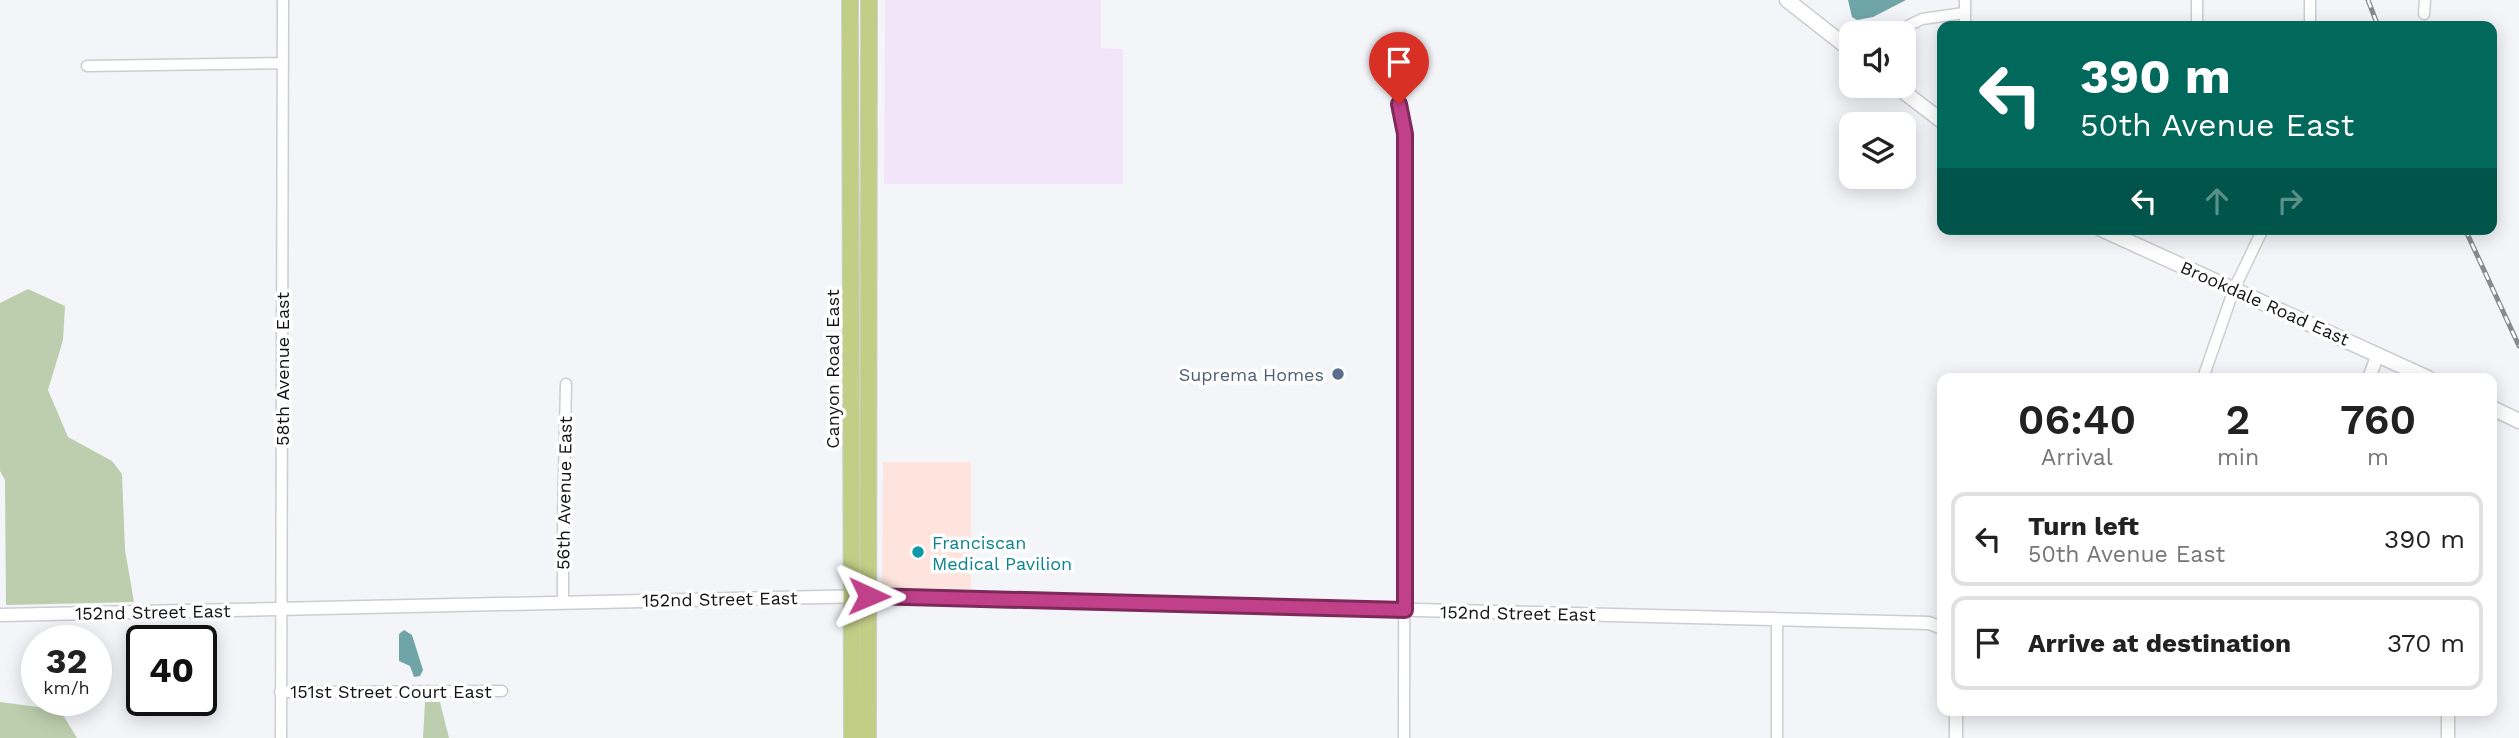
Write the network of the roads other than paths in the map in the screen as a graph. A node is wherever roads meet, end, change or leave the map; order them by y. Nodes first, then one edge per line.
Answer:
1 (283, 0) edge
2 (850, 0) edge
3 (869, 0) edge
4 (1787, 0) edge
5 (1965, 0) edge
6 (2197, 0) edge
7 (2310, 0) edge
8 (2425, 0) edge
9 (1964, 13) junction
10 (2424, 14) dead end
11 (1965, 21) edge
12 (2197, 21) edge
13 (2310, 21) edge
14 (1916, 22) edge
15 (1839, 41) edge
16 (1398, 46) dead end
17 (282, 63) junction
18 (87, 66) dead end
19 (1912, 98) edge
20 (1937, 117) edge
21 (2114, 235) edge
22 (2260, 235) edge
23 (2234, 289) junction
24 (2378, 354) junction
25 (2205, 373) edge
26 (2371, 373) edge
27 (2418, 373) edge
28 (566, 384) dead end
29 (2497, 410) edge
30 (2519, 421) edge
31 (861, 596) junction
32 (564, 603) junction
33 (281, 609) junction
34 (1405, 610) junction
35 (0, 615) edge
36 (1777, 620) junction
37 (1937, 626) edge
38 (502, 691) dead end
39 (281, 692) junction
40 (1956, 716) edge
41 (2448, 716) edge
42 (281, 738) edge
43 (852, 738) edge
44 (868, 738) edge
45 (1404, 738) edge
46 (1777, 738) edge
47 (1956, 738) edge
48 (2448, 738) edge

1 - 17 street, 58th Avenue East
2 - 31 main road, Canyon Road East
3 - 31 main road, Canyon Road East
4 - 15 main road
5 - 9 street
6 - 12 street
7 - 13 street
8 - 10 street
9 - 11 street
9 - 14 street
16 - 34 street
17 - 18 street
17 - 33 street, 58th Avenue East
19 - 20 main road
21 - 23 main road, Brookdale Road East
22 - 23 street
23 - 24 main road, Brookdale Road East
23 - 25 street
24 - 26 street
24 - 27 main road, Brookdale Road East
28 - 32 street, 56th Avenue East
29 - 30 main road
31 - 32 street, 152nd Street East
31 - 34 street, 152nd Street East
31 - 43 main road, Canyon Road East
31 - 44 main road, Canyon Road East
32 - 33 street, 152nd Street East
33 - 35 street, 152nd Street East
33 - 39 street, 58th Avenue East
34 - 36 street, 152nd Street East
34 - 45 street
36 - 37 street, 152nd Street East
36 - 46 street
38 - 39 street, 151st Street Court East
39 - 42 street, 58th Avenue East
40 - 47 street
41 - 48 street

